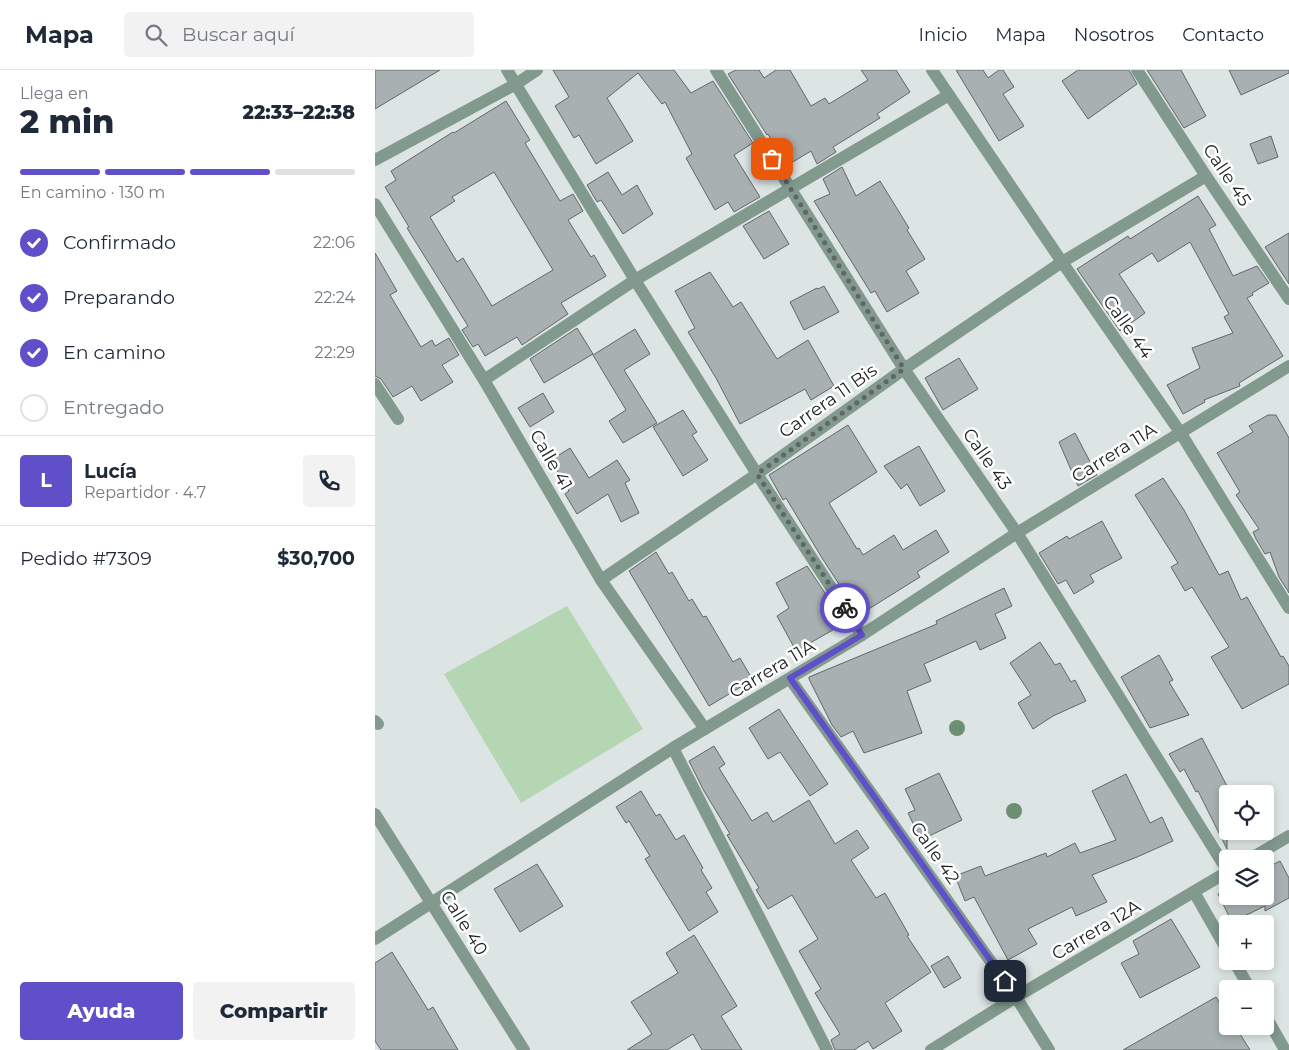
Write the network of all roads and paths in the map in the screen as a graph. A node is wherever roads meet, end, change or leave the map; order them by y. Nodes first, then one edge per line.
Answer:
1 (507, 70) edge
2 (537, 70) edge
3 (716, 70) edge
4 (932, 70) edge
5 (1137, 70) edge
6 (516, 84) junction
7 (949, 95) junction
8 (375, 160) edge
9 (1206, 176) junction
10 (790, 189) junction
11 (375, 204) edge
12 (1062, 262) junction
13 (635, 280) junction
14 (1289, 299) edge
15 (1289, 366) edge
16 (904, 369) junction
17 (484, 380) junction
18 (375, 384) edge
19 (398, 419) dead end
20 (1181, 432) junction
21 (757, 474) junction
22 (1017, 533) junction
23 (601, 580) junction
24 (1289, 608) edge
25 (862, 635) junction
26 (790, 678) junction
27 (705, 729) junction
28 (673, 748) junction
29 (375, 814) edge
30 (1289, 836) edge
31 (1265, 850) edge
32 (1219, 858) edge
33 (1219, 876) edge
34 (1194, 892) junction
35 (431, 903) junction
36 (1219, 936) edge
37 (375, 939) edge
38 (1016, 997) junction
39 (1274, 1031) edge
40 (524, 1050) edge
41 (827, 1050) edge
42 (931, 1050) edge
43 (1049, 1050) edge
44 (1285, 1050) edge

1 - 6 street
2 - 6 street
3 - 10 street, Calle 43
4 - 7 street, Calle 44
5 - 9 street, Calle 45
6 - 8 street
6 - 13 street
7 - 10 street
7 - 12 street, Calle 44
9 - 12 street, Carrera 11 Bis
9 - 14 street, Calle 45
10 - 13 street
10 - 16 street, Calle 43
11 - 17 street, Calle 41
12 - 16 street, Carrera 11 Bis
12 - 20 street, Calle 44
13 - 17 street
13 - 21 street
15 - 20 street, Carrera 11A
16 - 21 street, Carrera 11 Bis
16 - 22 street, Calle 43
17 - 23 street, Calle 41
18 - 19 street
20 - 22 street, Carrera 11A
20 - 24 street, Calle 44
21 - 23 street, Carrera 11 Bis
21 - 25 street
22 - 25 street, Carrera 11A
22 - 32 street, Calle 43
23 - 27 street, Calle 41
25 - 26 street, Carrera 11A
26 - 27 street, Carrera 11A
26 - 38 street, Calle 42
27 - 28 street, Carrera 11A
28 - 35 street, Carrera 11A
28 - 41 street
29 - 35 street, Calle 40
30 - 31 street
33 - 34 street, Carrera 12A
34 - 36 street
34 - 38 street, Carrera 12A
35 - 37 street, Carrera 11A
35 - 40 street, Calle 40
38 - 42 street, Carrera 12A
38 - 43 street, Calle 42
39 - 44 street

